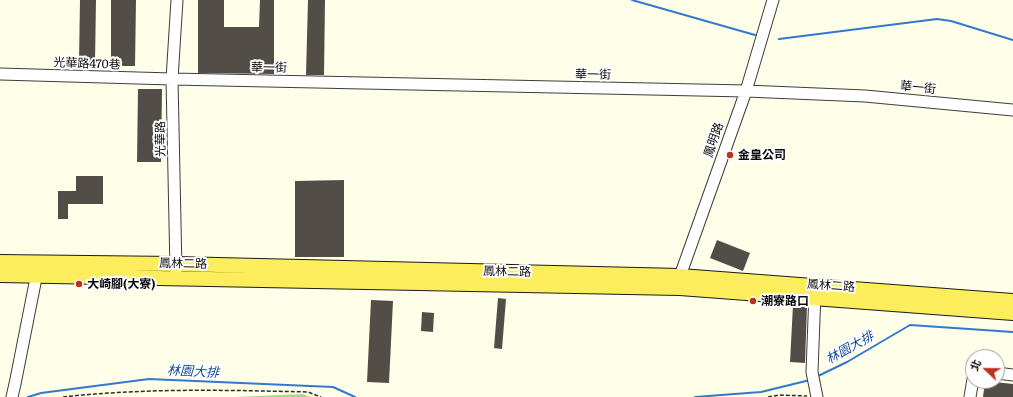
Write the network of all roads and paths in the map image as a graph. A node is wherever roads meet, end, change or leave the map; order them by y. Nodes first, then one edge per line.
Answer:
1 (177, 0) edge
2 (773, 0) edge
3 (0, 74) edge
4 (172, 79) junction
5 (746, 91) junction
6 (1013, 110) edge
7 (0, 262) edge
8 (176, 264) junction
9 (38, 270) junction
10 (0, 275) edge
11 (175, 278) junction
12 (680, 282) junction
13 (815, 291) junction
14 (1013, 301) edge
15 (1013, 313) edge
16 (816, 395) edge
17 (12, 397) edge
18 (63, 397) edge
19 (322, 397) edge
20 (768, 397) edge

1 - 4 street, 光華路
2 - 5 street, 鳳明路
3 - 4 street, 光華路470巷
4 - 5 street, 華一街
4 - 8 street, 光華路
5 - 6 street, 華一街
5 - 12 street, 鳳明路
7 - 9 main road, 鳳林二路
8 - 9 main road, 鳳林二路
8 - 11 street, 光華路
8 - 12 main road, 鳳林二路
9 - 10 main road, 鳳林二路
9 - 11 main road, 鳳林二路
9 - 17 street
11 - 12 main road, 鳳林二路
12 - 13 main road, 鳳林二路
13 - 14 main road, 鳳林二路
13 - 15 main road, 鳳林二路
13 - 16 street
16 - 20 path
18 - 19 path

